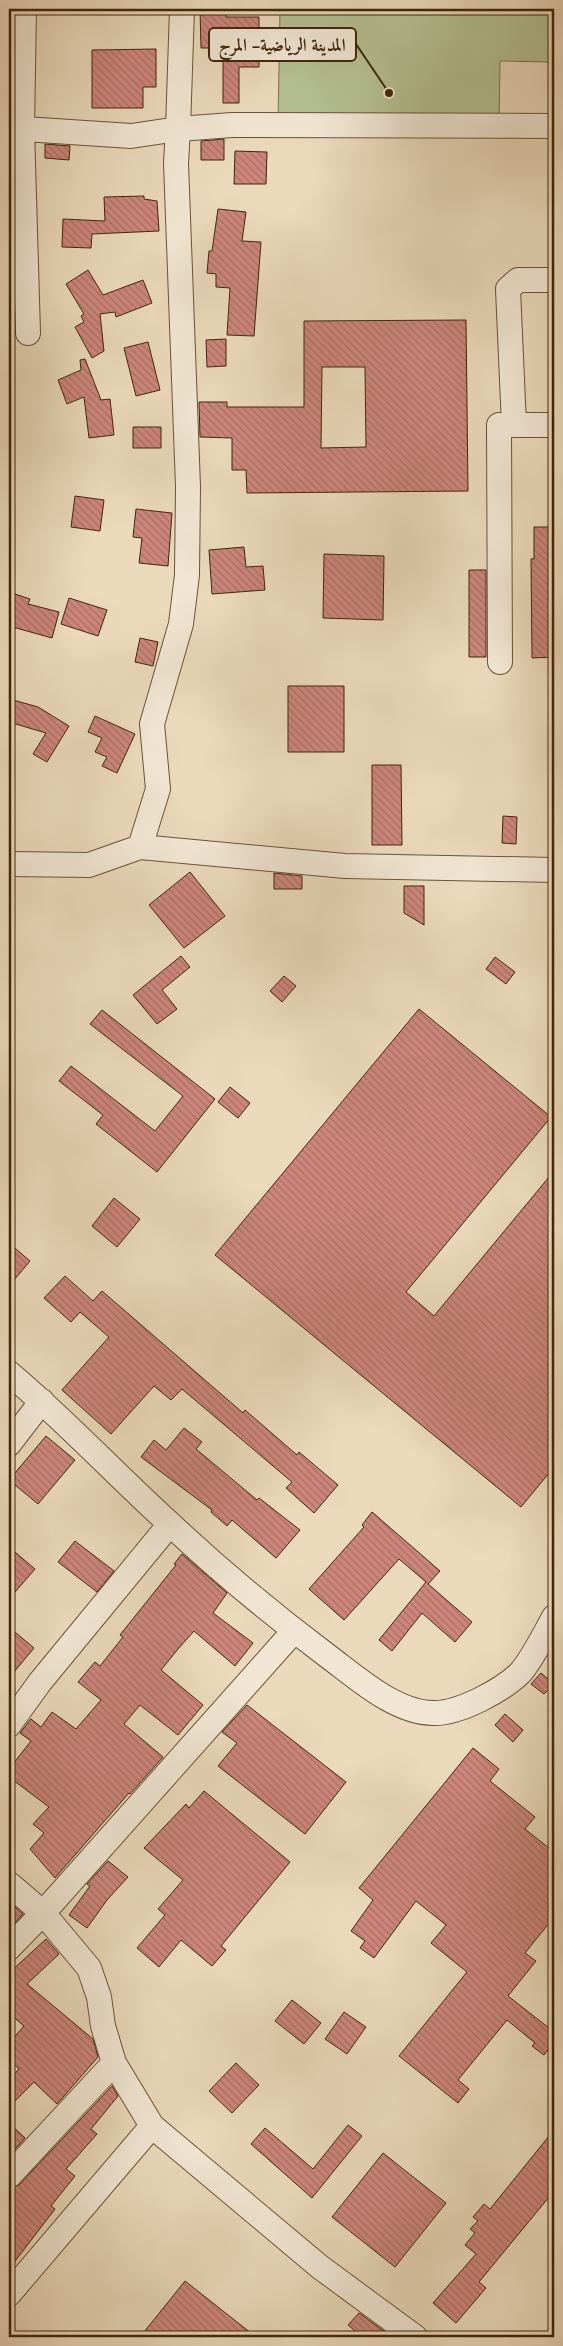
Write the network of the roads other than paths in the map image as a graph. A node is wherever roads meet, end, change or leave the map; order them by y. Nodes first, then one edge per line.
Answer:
1 (24, 9) edge
2 (182, 9) edge
3 (554, 126) edge
4 (15, 128) edge
5 (178, 129) junction
6 (554, 280) edge
7 (28, 333) dead end
8 (514, 425) junction
9 (554, 425) edge
10 (500, 662) dead end
11 (140, 847) junction
12 (9, 864) edge
13 (554, 870) edge
14 (9, 1373) edge
15 (42, 1401) junction
16 (9, 1444) edge
17 (170, 1524) junction
18 (554, 1617) edge
19 (294, 1630) junction
20 (9, 1725) edge
21 (9, 1884) edge
22 (43, 1913) junction
23 (9, 1948) edge
24 (114, 2063) junction
25 (152, 2126) junction
26 (9, 2176) edge
27 (9, 2294) edge
28 (415, 2337) edge

1 - 4 street
2 - 5 street
3 - 5 street
4 - 5 street
4 - 7 street
5 - 11 street
6 - 8 street
8 - 9 street
8 - 10 street
11 - 12 street
11 - 13 street
14 - 15 street
15 - 16 street
15 - 17 street
17 - 19 street
17 - 20 street
18 - 19 street
19 - 22 street
21 - 22 street
22 - 23 street
22 - 24 street
24 - 25 street
24 - 26 street
25 - 27 street
25 - 28 street

